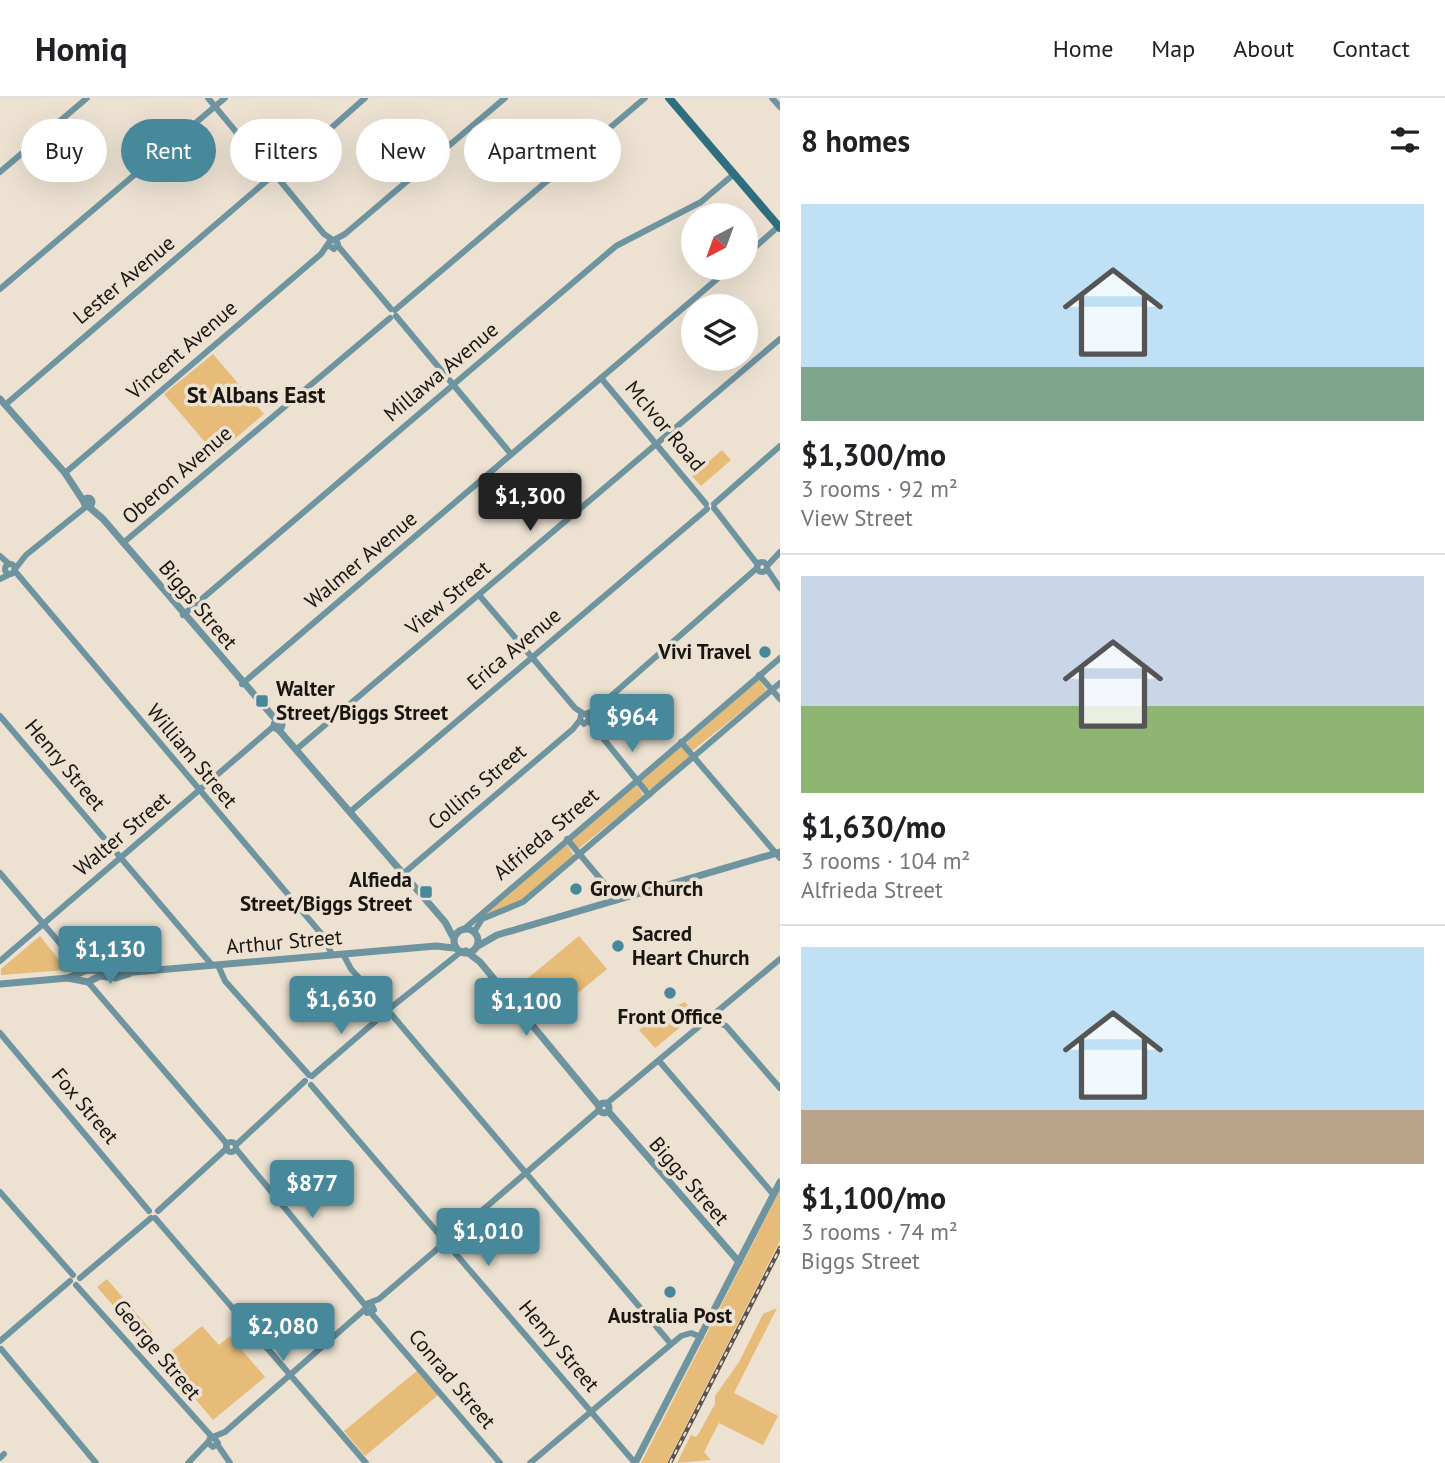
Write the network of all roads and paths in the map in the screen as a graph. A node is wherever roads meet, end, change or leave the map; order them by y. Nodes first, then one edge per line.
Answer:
1 (87, 98) edge
2 (208, 98) edge
3 (225, 98) edge
4 (365, 98) edge
5 (505, 98) edge
6 (645, 98) edge
7 (670, 98) edge
8 (774, 99) edge
9 (215, 106) junction
10 (780, 107) edge
11 (340, 119) edge
12 (230, 124) edge
13 (0, 172) edge
14 (734, 174) junction
15 (266, 182) edge
16 (280, 182) edge
17 (779, 227) edge
18 (333, 245) junction
19 (758, 245) edge
20 (716, 280) edge
21 (0, 289) edge
22 (392, 314) junction
23 (780, 339) edge
24 (601, 378) junction
25 (453, 384) junction
26 (2, 402) edge
27 (657, 443) junction
28 (780, 446) edge
29 (510, 452) junction
30 (65, 473) junction
31 (87, 503) junction
32 (709, 506) junction
33 (123, 543) junction
34 (780, 552) edge
35 (0, 557) edge
36 (762, 567) junction
37 (10, 569) junction
38 (0, 577) edge
39 (778, 586) edge
40 (479, 595) junction
41 (183, 615) junction
42 (532, 657) junction
43 (780, 658) edge
44 (760, 675) junction
45 (780, 682) edge
46 (242, 684) junction
47 (772, 690) junction
48 (780, 699) edge
49 (0, 716) edge
50 (585, 719) junction
51 (277, 725) junction
52 (681, 742) junction
53 (298, 748) junction
54 (694, 757) junction
55 (636, 780) junction
56 (199, 791) junction
57 (649, 795) junction
58 (351, 811) junction
59 (567, 839) junction
60 (580, 854) junction
61 (779, 854) edge
62 (122, 858) junction
63 (0, 873) edge
64 (404, 873) junction
65 (618, 900) junction
66 (445, 922) junction
67 (43, 924) junction
68 (462, 930) junction
69 (476, 933) junction
70 (496, 935) junction
71 (453, 937) junction
72 (436, 946) junction
73 (477, 946) junction
74 (459, 950) junction
75 (344, 954) junction
76 (332, 955) junction
77 (780, 959) edge
78 (0, 961) edge
79 (480, 962) junction
80 (215, 965) junction
81 (87, 976) junction
82 (0, 984) edge
83 (723, 1009) junction
84 (388, 1013) junction
85 (710, 1019) junction
86 (726, 1026) junction
87 (0, 1033) edge
88 (660, 1062) junction
89 (310, 1080) junction
90 (780, 1088) edge
91 (604, 1108) junction
92 (231, 1147) junction
93 (525, 1176) junction
94 (780, 1182) edge
95 (0, 1192) edge
96 (774, 1194) junction
97 (153, 1213) junction
98 (448, 1241) junction
99 (739, 1262) junction
100 (75, 1280) junction
101 (368, 1307) junction
102 (701, 1337) junction
103 (671, 1344) junction
104 (0, 1347) edge
105 (291, 1374) junction
106 (591, 1411) junction
107 (213, 1442) junction
108 (96, 1463) edge
109 (188, 1463) edge
110 (230, 1463) edge
111 (366, 1463) edge
112 (500, 1463) edge
113 (530, 1463) edge
114 (635, 1463) edge

1 - 13 street
2 - 9 street
3 - 9 street
4 - 11 street, Lester Avenue
5 - 18 street, Vincent Avenue
6 - 22 street, Oberon Avenue
7 - 14 main road
8 - 10 street
9 - 12 street
9 - 21 street
14 - 17 main road
14 - 25 street, Millawa Avenue
15 - 26 street, Lester Avenue
16 - 18 street
17 - 19 street
18 - 22 street
18 - 30 street, Vincent Avenue
20 - 24 street, Walmer Avenue
22 - 25 street
22 - 33 street, Oberon Avenue
23 - 27 street, View Street
24 - 27 street, McIvor Road
24 - 29 street, Walmer Avenue
25 - 29 street
25 - 41 street, Millawa Avenue
26 - 30 street, Biggs Street
27 - 32 street, McIvor Road
27 - 40 street, View Street
28 - 32 street, Erica Avenue
29 - 46 street, Walmer Avenue
30 - 31 street, Biggs Street
31 - 33 street, Biggs Street
31 - 37 street
32 - 36 street, McIvor Road
32 - 42 street, Erica Avenue
33 - 41 street, Biggs Street
34 - 36 street, Collins Street
35 - 37 street, William Street
36 - 39 street, McIvor Road
36 - 50 street, Collins Street
37 - 38 street
37 - 56 street, William Street
40 - 42 street
40 - 53 street, View Street
41 - 46 street, Biggs Street
42 - 50 street
42 - 58 street, Erica Avenue
43 - 44 street, Alfrieda Street
44 - 47 street
44 - 52 street, Alfrieda Street
45 - 47 street, Alfrieda Street
46 - 51 street, Biggs Street
47 - 48 street
47 - 54 street, Alfrieda Street
49 - 62 street, Henry Street
50 - 55 street
50 - 64 street, Collins Street
51 - 53 street, Biggs Street
51 - 56 street, Walter Street
52 - 54 street
52 - 55 street, Alfrieda Street
53 - 58 street, Biggs Street
54 - 57 street, Alfrieda Street
54 - 61 street
55 - 57 street
55 - 59 street, Alfrieda Street
56 - 62 street, Walter Street
56 - 76 street, William Street
57 - 60 street, Alfrieda Street
58 - 64 street, Biggs Street
59 - 60 street
59 - 68 street, Alfrieda Street
60 - 65 street
60 - 69 street, Alfrieda Street
61 - 65 street
62 - 67 street, Walter Street
62 - 80 street, Henry Street
63 - 67 street, Conrad Street
64 - 66 street, Biggs Street
65 - 70 street
66 - 68 street, Biggs Street
66 - 71 street, Biggs Street
67 - 78 street, Walter Street
67 - 81 street, Conrad Street
68 - 69 street, Biggs Street
68 - 71 street, Arthur Street
69 - 70 street
69 - 73 street, Biggs Street
70 - 73 street
71 - 72 street, Arthur Street
71 - 74 street
72 - 74 street, Arthur Street
72 - 75 street, Arthur Street
73 - 74 street
73 - 79 street, Biggs Street
74 - 79 street, Biggs Street
74 - 84 street
75 - 76 street, Arthur Street
75 - 84 street
76 - 80 street, Arthur Street
77 - 83 street
79 - 91 street, Biggs Street
80 - 81 street, Arthur Street
80 - 89 street, Henry Street
81 - 82 street, Arthur Street
81 - 92 street, Conrad Street
83 - 85 street
83 - 86 street
84 - 89 street
84 - 93 street
85 - 86 street
85 - 88 street
86 - 90 street
87 - 97 street, Fox Street
88 - 91 street
88 - 96 street
89 - 92 street
89 - 98 street, Henry Street
91 - 93 street
91 - 99 street, Biggs Street
92 - 97 street
92 - 101 street, Conrad Street
93 - 98 street
93 - 103 street
94 - 96 street
95 - 100 street, George Street
96 - 99 street
97 - 100 street
97 - 105 street, Fox Street
98 - 101 street
98 - 106 street, Henry Street
99 - 102 street
100 - 104 street
100 - 107 street, George Street
101 - 105 street
101 - 112 street, Conrad Street
102 - 103 street
102 - 114 street
103 - 106 street
104 - 108 street
105 - 107 street
105 - 111 street, Fox Street
106 - 113 street
106 - 114 street, Henry Street
107 - 109 street
107 - 110 street, George Street

